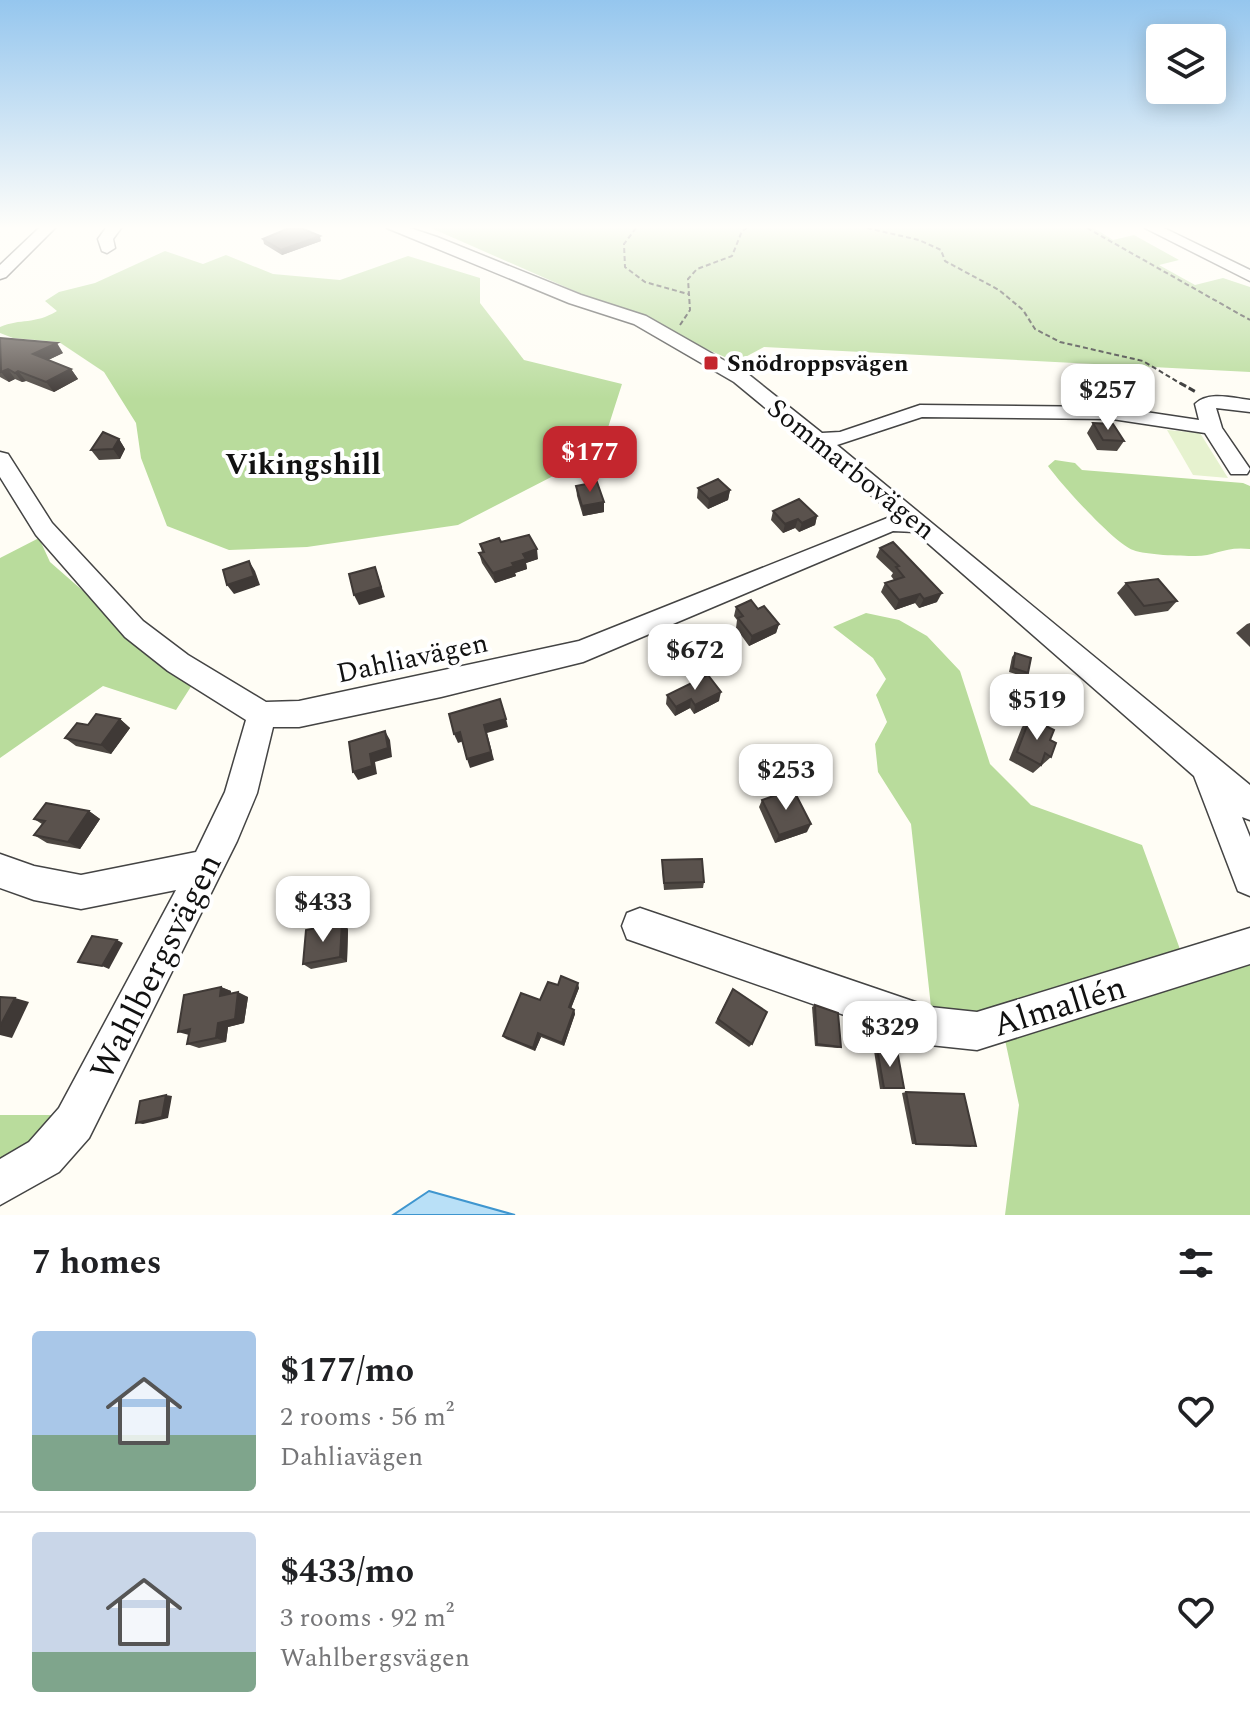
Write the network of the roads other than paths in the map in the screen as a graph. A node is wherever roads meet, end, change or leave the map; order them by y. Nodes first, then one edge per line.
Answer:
1 (540, 285) edge
2 (1250, 406) edge
3 (1212, 428) junction
4 (815, 440) junction
5 (0, 459) edge
6 (1239, 469) dead end
7 (921, 524) junction
8 (262, 715) junction
9 (1203, 761) junction
10 (1250, 805) edge
11 (1248, 864) edge
12 (208, 866) junction
13 (0, 871) edge
14 (640, 926) dead end
15 (1250, 946) edge
16 (0, 1183) edge

1 - 4 street, Sommarbovägen
2 - 3 street
3 - 4 street
3 - 6 street
4 - 7 street, Sommarbovägen
5 - 8 street
7 - 8 street, Dahliavägen
7 - 9 street, Sommarbovägen
8 - 12 street, Wahlbergsvägen
9 - 10 street, Sommarbovägen
9 - 11 street
12 - 13 street
12 - 16 street, Wahlbergsvägen
14 - 15 street, Almallén

